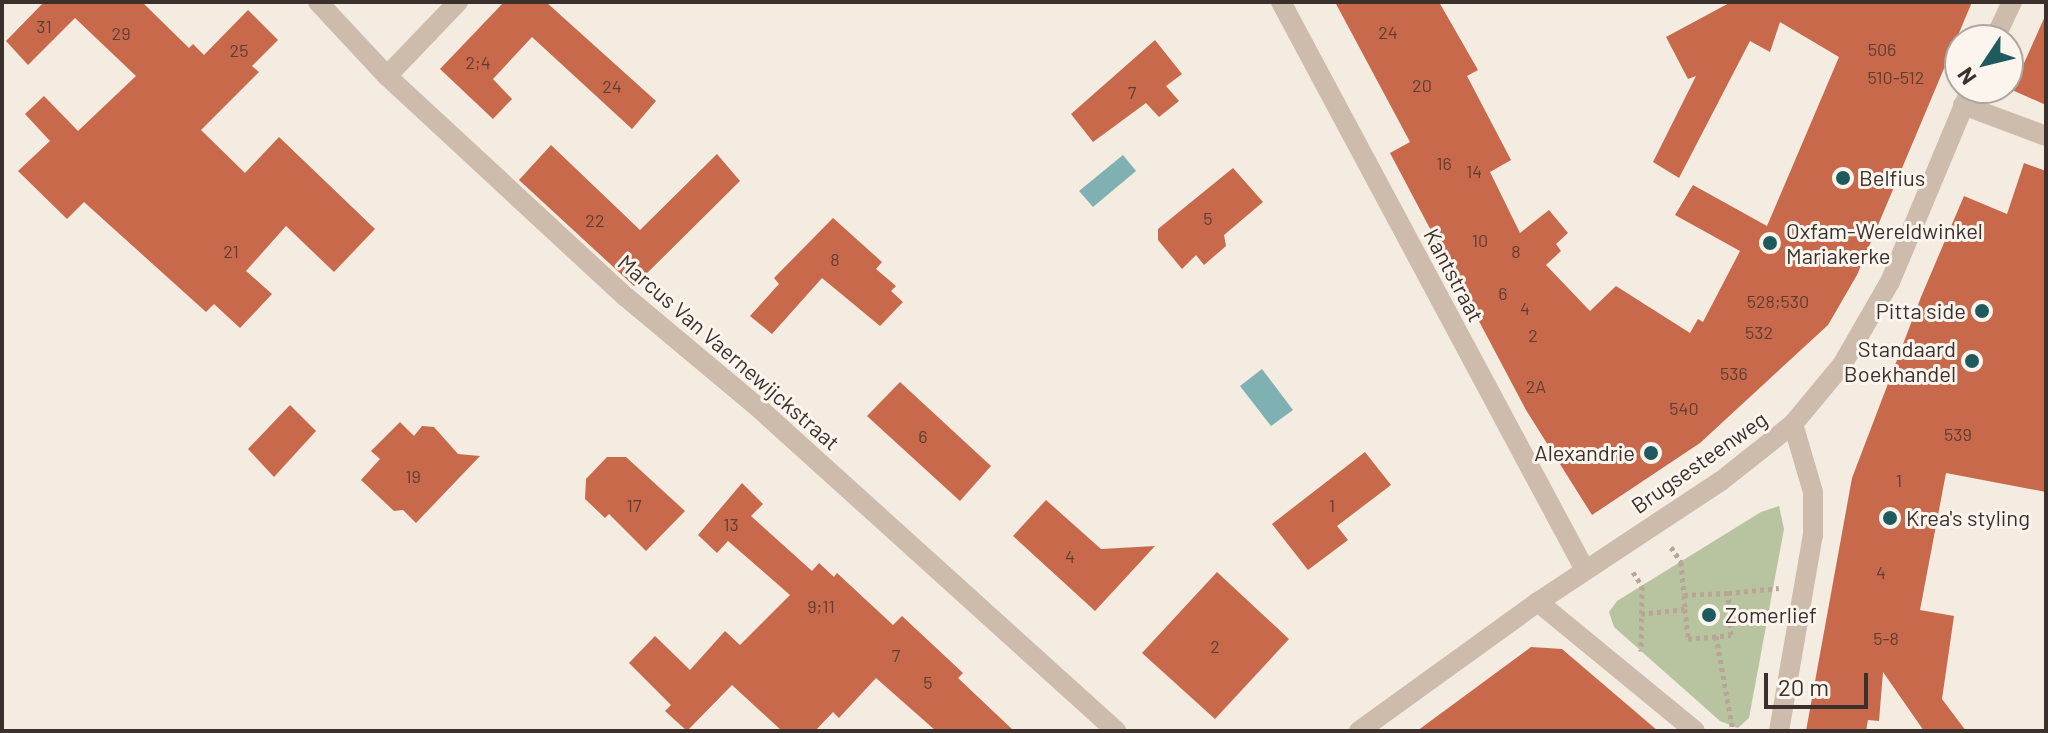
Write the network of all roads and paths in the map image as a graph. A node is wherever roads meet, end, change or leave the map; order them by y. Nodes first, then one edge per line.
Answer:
1 (318, 2) edge
2 (458, 2) edge
3 (1281, 2) edge
4 (2012, 2) edge
5 (2002, 24) edge
6 (387, 76) junction
7 (1964, 104) edge
8 (1983, 104) edge
9 (2046, 136) edge
10 (1793, 424) junction
11 (1656, 524) junction
12 (1617, 549) junction
13 (1585, 570) junction
14 (1804, 582) junction
15 (1728, 593) junction
16 (1684, 595) junction
17 (1538, 602) junction
18 (1685, 609) junction
19 (1641, 614) junction
20 (1716, 636) junction
21 (1621, 672) junction
22 (1116, 731) edge
23 (1359, 731) edge
24 (1695, 731) edge
25 (1733, 731) edge
26 (1779, 731) edge

1 - 6 street, Marcus Van Vaernewijckstraat
2 - 6 street
3 - 13 street, Kantstraat
4 - 5 street
6 - 22 street, Marcus Van Vaernewijckstraat
7 - 10 street, Brugsesteenweg
8 - 9 street
10 - 11 street, Brugsesteenweg
10 - 14 street
11 - 12 street, Brugsesteenweg
11 - 16 path
12 - 13 street, Brugsesteenweg
12 - 19 path
13 - 17 street, Brugsesteenweg
14 - 15 path
14 - 26 street
15 - 16 path
15 - 20 path
16 - 18 path
17 - 21 street
17 - 23 street, Brugsesteenweg
18 - 19 path
18 - 20 path
19 - 21 path
20 - 25 path
21 - 24 street

